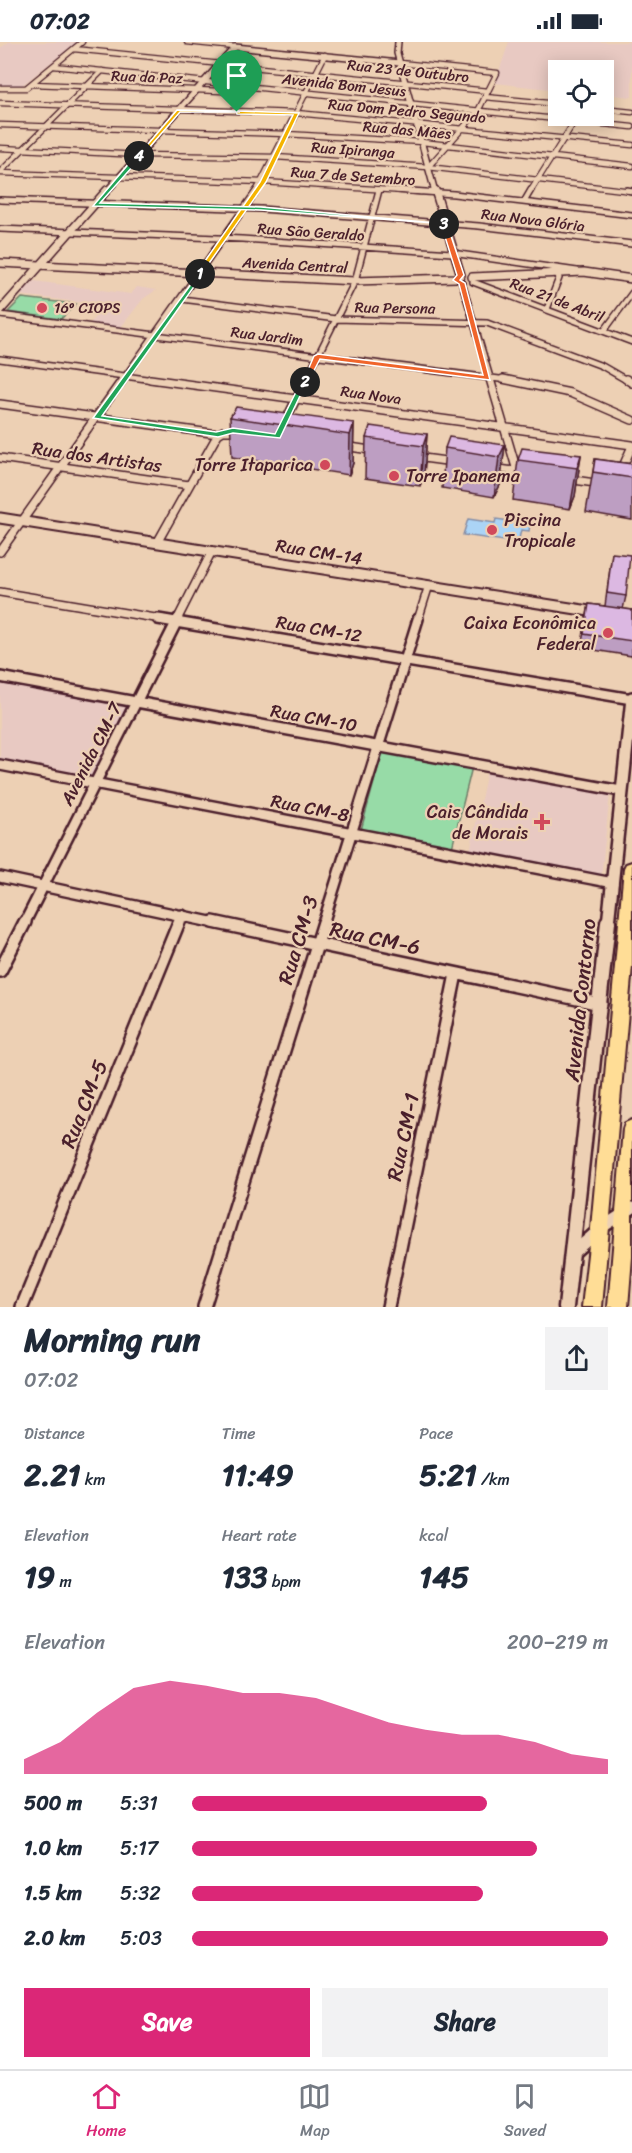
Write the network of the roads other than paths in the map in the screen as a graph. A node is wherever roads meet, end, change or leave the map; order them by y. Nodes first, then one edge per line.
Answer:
1 (82, 42) edge
2 (187, 42) edge
3 (398, 42) edge
4 (235, 47) junction
5 (74, 49) junction
6 (325, 56) junction
7 (400, 63) junction
8 (220, 64) junction
9 (54, 66) junction
10 (102, 71) junction
11 (316, 73) junction
12 (204, 82) junction
13 (405, 82) junction
14 (32, 84) junction
15 (87, 86) junction
16 (0, 88) edge
17 (196, 91) junction
18 (270, 91) junction
19 (488, 91) junction
20 (306, 93) junction
21 (485, 97) junction
22 (0, 103) edge
23 (548, 103) edge
24 (411, 104) junction
25 (67, 106) junction
26 (614, 110) edge
27 (179, 111) junction
28 (478, 111) junction
29 (632, 112) edge
30 (296, 113) junction
31 (548, 118) edge
32 (0, 125) edge
33 (417, 125) junction
34 (571, 126) edge
35 (614, 126) edge
36 (46, 127) junction
37 (465, 127) junction
38 (632, 128) edge
39 (160, 131) junction
40 (286, 134) junction
41 (564, 138) junction
42 (422, 142) junction
43 (449, 145) junction
44 (632, 145) edge
45 (0, 148) edge
46 (23, 149) junction
47 (140, 155) junction
48 (275, 157) junction
49 (552, 157) junction
50 (632, 166) edge
51 (428, 167) junction
52 (0, 172) edge
53 (118, 179) junction
54 (538, 180) junction
55 (263, 182) junction
56 (379, 190) junction
57 (632, 191) edge
58 (436, 194) junction
59 (0, 200) edge
60 (524, 202) junction
61 (96, 205) junction
62 (244, 209) junction
63 (632, 215) edge
64 (371, 218) junction
65 (444, 223) junction
66 (0, 229) edge
67 (70, 233) junction
68 (223, 240) junction
69 (632, 244) edge
70 (364, 248) junction
71 (452, 253) junction
72 (0, 263) edge
73 (42, 266) junction
74 (557, 270) junction
75 (200, 274) junction
76 (632, 279) edge
77 (459, 280) junction
78 (473, 280) junction
79 (355, 281) junction
80 (632, 293) edge
81 (182, 299) junction
82 (547, 309) junction
83 (0, 313) edge
84 (336, 319) junction
85 (471, 322) junction
86 (604, 331) junction
87 (156, 335) junction
88 (632, 342) edge
89 (318, 356) junction
90 (0, 359) edge
91 (127, 376) junction
92 (487, 378) junction
93 (632, 383) edge
94 (297, 398) junction
95 (0, 404) edge
96 (97, 418) junction
97 (632, 420) edge
98 (502, 426) junction
99 (282, 427) edge
100 (244, 432) edge
101 (221, 433) junction
102 (336, 445) edge
103 (632, 446) edge
104 (383, 452) edge
105 (405, 455) edge
106 (0, 458) edge
107 (458, 463) edge
108 (482, 466) edge
109 (62, 467) junction
110 (517, 471) junction
111 (538, 475) edge
112 (619, 477) edge
113 (560, 478) edge
114 (189, 485) junction
115 (615, 486) edge
116 (0, 518) edge
117 (22, 522) junction
118 (157, 543) junction
119 (0, 552) edge
120 (212, 552) junction
121 (429, 585) junction
122 (0, 592) edge
123 (617, 615) edge
124 (176, 622) junction
125 (405, 661) junction
126 (0, 677) edge
127 (632, 699) edge
128 (136, 702) junction
129 (378, 746) junction
130 (0, 765) edge
131 (95, 783) junction
132 (621, 791) junction
133 (351, 833) junction
134 (632, 868) edge
135 (0, 877) edge
136 (614, 884) junction
137 (43, 886) junction
138 (182, 915) junction
139 (317, 944) junction
140 (0, 970) edge
141 (456, 974) junction
142 (601, 1004) junction
143 (632, 1129) edge
144 (629, 1209) edge
145 (601, 1228) junction
146 (574, 1252) junction
147 (22, 1307) edge
148 (204, 1307) edge
149 (388, 1307) edge
150 (566, 1307) edge
151 (592, 1307) edge
152 (618, 1307) edge

1 - 5 street
2 - 4 street
3 - 7 street
4 - 6 street
4 - 8 street
5 - 8 street, Rua 23 de Outubro
5 - 9 street
6 - 7 street
6 - 11 street
7 - 13 street
7 - 19 street
8 - 11 street, Rua 23 de Outubro
8 - 12 street
9 - 10 street, Avenida Bom Jesus
9 - 14 street
10 - 12 street, Avenida Bom Jesus
10 - 15 street
11 - 13 street, Rua 23 de Outubro
11 - 20 street
12 - 17 street
12 - 18 street, Avenida Bom Jesus
13 - 19 street, Rua 23 de Outubro
13 - 24 street
14 - 15 street, Rua da Paz
14 - 16 street
15 - 17 street, Rua da Paz
15 - 25 street
17 - 18 street, Rua da Paz
17 - 27 street
18 - 20 street, Avenida Bom Jesus
19 - 21 street
20 - 24 street, Avenida Bom Jesus
20 - 30 street
21 - 23 street
21 - 28 street
22 - 25 street, Rua Dom Pedro Segundo
24 - 28 street, Avenida Bom Jesus
24 - 33 street
25 - 27 street, Rua Dom Pedro Segundo
25 - 36 street
26 - 29 street
27 - 30 street, Rua Dom Pedro Segundo
27 - 39 street
28 - 31 street, Avenida Bom Jesus
28 - 37 street
30 - 33 street, Rua Dom Pedro Segundo
30 - 40 street
32 - 36 street, Rua das Mães
33 - 37 street, Rua Dom Pedro Segundo
33 - 42 street
34 - 41 street
35 - 38 street, Avenida Bom Jesus
36 - 39 street, Rua das Mães
36 - 46 street
37 - 41 street, Rua Dom Pedro Segundo
37 - 43 street
39 - 40 street, Rua das Mães
39 - 47 street
40 - 42 street, Rua das Mães
40 - 48 street
41 - 44 street, Rua Dom Pedro Segundo
41 - 49 street
42 - 43 street, Rua das Mães
42 - 51 street
43 - 49 street, Rua das Mães
43 - 51 street
45 - 46 street, Rua Ipiranga
46 - 47 street, Rua Ipiranga
46 - 52 street
47 - 48 street, Rua Ipiranga
47 - 53 street
48 - 51 street, Rua Ipiranga
48 - 55 street
49 - 50 street, Rua das Mães
49 - 54 street
51 - 54 street, Rua Ipiranga
51 - 58 street
52 - 53 street, Rua 7 de Setembro
53 - 55 street, Rua 7 de Setembro
53 - 61 street
54 - 57 street, Rua Ipiranga
54 - 60 street
55 - 56 street, Rua 7 de Setembro
55 - 62 street
56 - 58 street, Rua 7 de Setembro
56 - 64 street
58 - 60 street, Rua 7 de Setembro
58 - 65 street
59 - 61 street, Rua Nova Glória
60 - 63 street, Rua 7 de Setembro
61 - 62 street, Rua Nova Glória
61 - 67 street
62 - 64 street, Rua Nova Glória
62 - 68 street
64 - 65 street, Rua Nova Glória
64 - 70 street
65 - 69 street, Rua Nova Glória
65 - 71 street
66 - 67 street, Rua São Geraldo
67 - 68 street, Rua São Geraldo
67 - 73 street
68 - 70 street, Rua São Geraldo
68 - 75 street
70 - 71 street, Rua São Geraldo
70 - 79 street
71 - 74 street, Rua São Geraldo
71 - 77 street
72 - 73 street, Avenida Central
73 - 75 street, Avenida Central
73 - 83 street
74 - 76 street
74 - 78 street
74 - 82 street
75 - 79 street, Avenida Central
75 - 81 street
77 - 78 street, Avenida Central
77 - 79 street, Avenida Central
77 - 85 street
78 - 82 street, Rua 21 de Abril
79 - 84 street
80 - 86 street
81 - 84 street, Rua Persona
81 - 87 street
82 - 86 street, Rua 21 de Abril
83 - 87 street, Rua Jardim
84 - 85 street, Rua Persona
84 - 89 street
85 - 92 street
85 - 93 street, Rua Persona
86 - 88 street, Rua 21 de Abril
87 - 89 street, Rua Jardim
87 - 91 street
89 - 92 street, Rua Jardim
89 - 94 street
90 - 91 street, Rua Nova
91 - 94 street, Rua Nova
91 - 96 street
92 - 97 street, Rua Jardim
92 - 98 street
94 - 98 street, Rua Nova
94 - 99 street
95 - 96 street
96 - 101 street
96 - 109 street
98 - 103 street, Rua Nova
98 - 110 street
100 - 101 street
101 - 114 street
102 - 104 street
103 - 112 street
105 - 107 street
106 - 109 street, Rua dos Artistas
108 - 110 street
109 - 114 street, Rua dos Artistas
109 - 117 street
110 - 111 street
113 - 115 street
114 - 118 street
116 - 117 street, Rua CM-14
117 - 118 street, Rua CM-14
117 - 119 street
118 - 120 street, Rua CM-14
120 - 121 street, Rua CM-14
120 - 124 street, Avenida CM-7
121 - 123 street, Rua CM-14
121 - 125 street, Rua CM-3
122 - 124 street, Rua CM-12
124 - 125 street, Rua CM-12
124 - 128 street, Avenida CM-7
125 - 127 street, Rua CM-12
125 - 129 street, Rua CM-3
126 - 128 street, Rua CM-10
127 - 132 street, Avenida Contorno
128 - 129 street, Rua CM-10
128 - 131 street, Avenida CM-7
129 - 132 street, Rua CM-10
129 - 133 street, Rua CM-3
130 - 131 street, Rua CM-8
131 - 133 street, Rua CM-8
131 - 137 street, Avenida CM-7
132 - 136 street, Avenida Contorno
133 - 136 street, Rua CM-8
133 - 139 street, Rua CM-3
134 - 145 highway
135 - 137 street, Rua CM-6
136 - 142 street, Avenida Contorno
137 - 138 street, Rua CM-6
137 - 140 street, Avenida CM-7
138 - 139 street, Rua CM-6
138 - 147 street, Rua CM-5
139 - 141 street, Rua CM-6
139 - 148 street, Rua CM-3
141 - 142 street, Rua CM-6
141 - 149 street, Rua CM-1
142 - 146 street, Avenida Contorno
143 - 144 highway
144 - 145 street
144 - 152 highway
145 - 146 street
145 - 151 highway
146 - 150 street, Avenida Contorno

